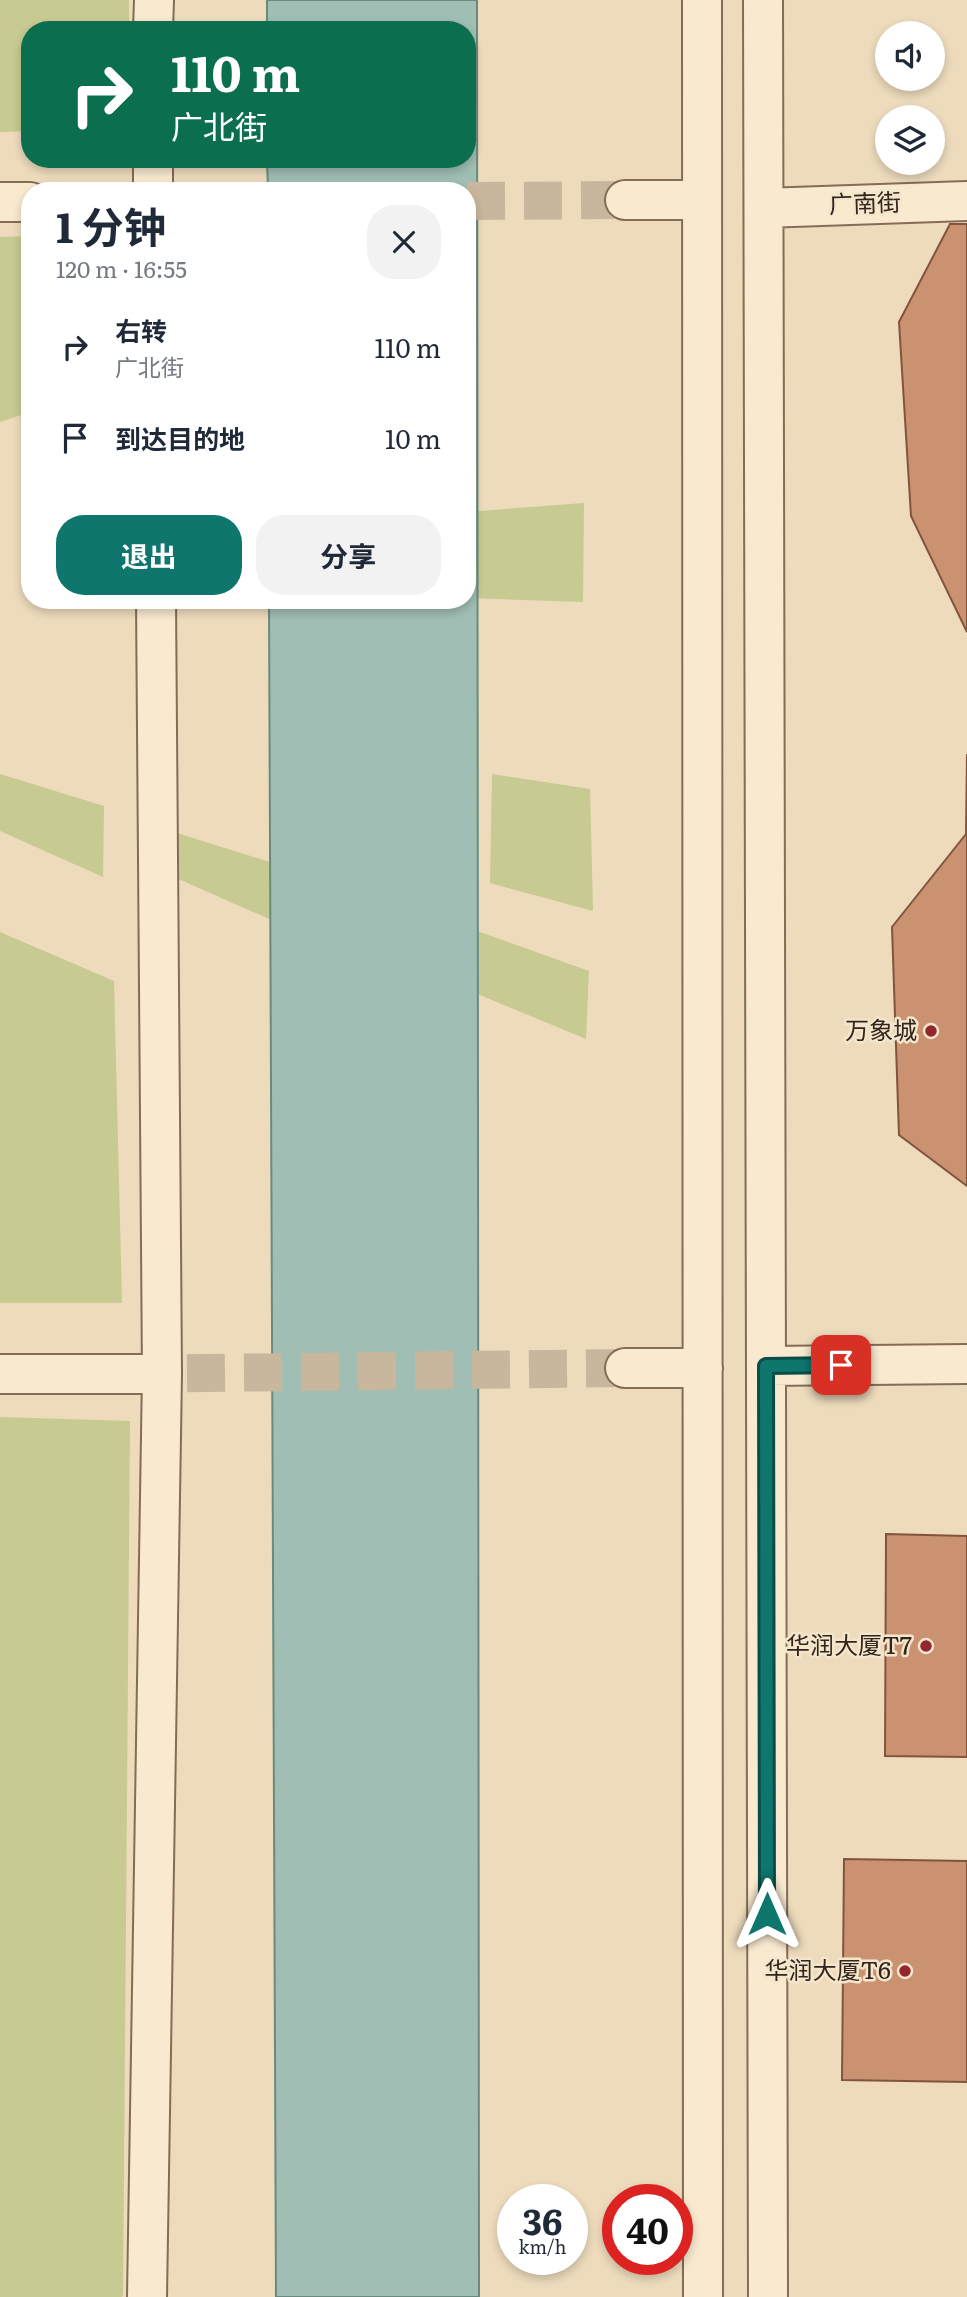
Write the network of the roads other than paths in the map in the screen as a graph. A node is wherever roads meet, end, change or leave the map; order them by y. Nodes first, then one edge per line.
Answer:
1 (153, 0) edge
2 (702, 0) edge
3 (763, 0) edge
4 (153, 21) edge
5 (625, 200) tunnel mouth
6 (702, 200) junction
7 (967, 201) edge
8 (0, 202) edge
9 (21, 202) edge
10 (764, 208) junction
11 (156, 609) edge
12 (967, 1364) edge
13 (766, 1366) junction
14 (625, 1368) tunnel mouth
15 (703, 1368) junction
16 (0, 1374) edge
17 (162, 1374) junction
18 (147, 2297) edge
19 (703, 2297) edge
20 (768, 2297) edge

1 - 4 street
2 - 6 street
3 - 10 street
5 - 6 street
6 - 15 street
7 - 10 street, 广南街
8 - 9 street
10 - 13 street
11 - 17 street
12 - 13 street
13 - 20 street
14 - 15 street
15 - 19 street
16 - 17 street
17 - 18 street

